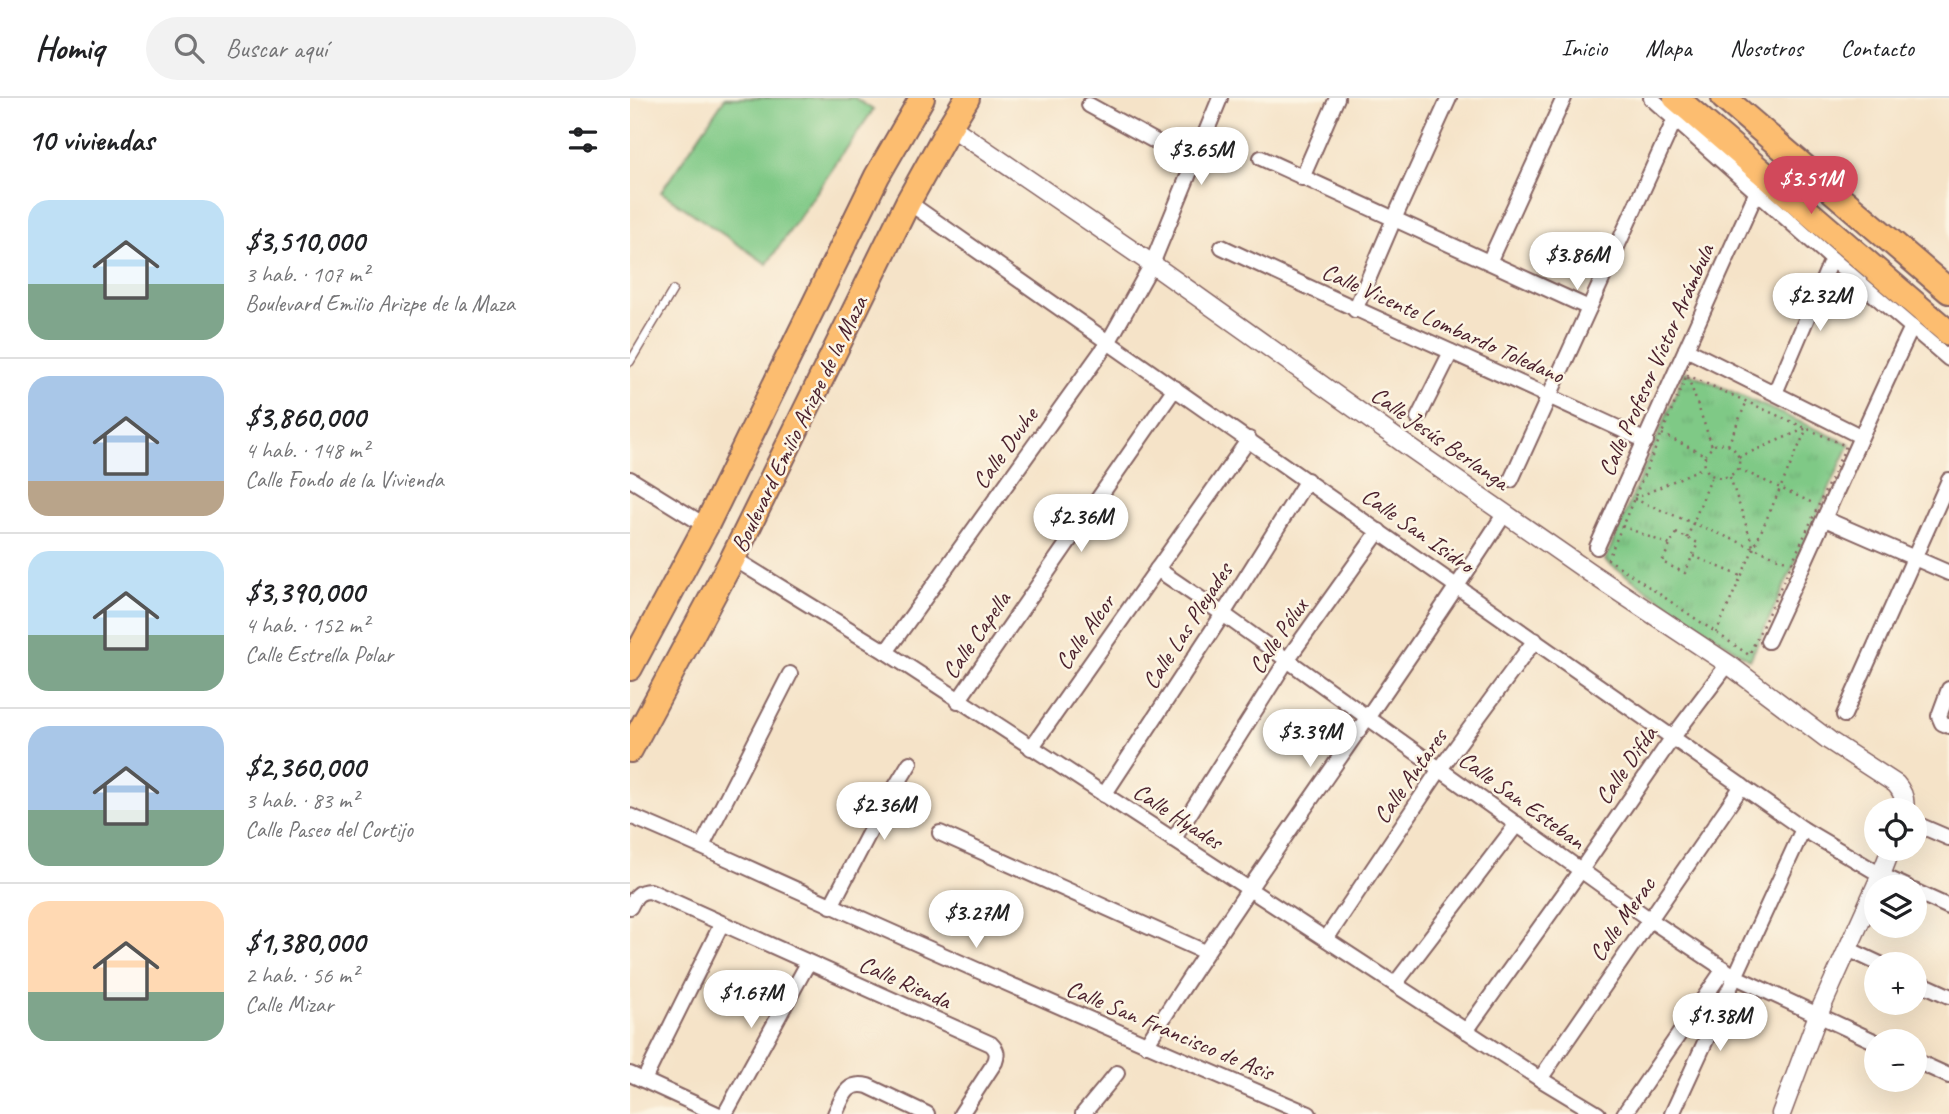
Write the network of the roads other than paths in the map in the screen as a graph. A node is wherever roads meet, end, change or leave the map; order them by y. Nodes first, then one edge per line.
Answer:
1 (967, 98) edge
2 (1220, 98) edge
3 (1337, 98) edge
4 (1449, 98) edge
5 (1563, 98) edge
6 (1651, 98) edge
7 (1724, 98) edge
8 (914, 103) edge
9 (1089, 105) dead end
10 (1675, 108) edge
11 (950, 126) junction
12 (1261, 158) dead end
13 (1193, 162) junction
14 (1302, 178) junction
15 (1757, 191) junction
16 (908, 202) junction
17 (1394, 219) junction
18 (1222, 247) dead end
19 (1832, 259) junction
20 (1489, 262) junction
21 (1152, 264) junction
22 (673, 290) dead end
23 (1949, 291) edge
24 (1589, 308) junction
25 (1355, 310) junction
26 (1912, 327) junction
27 (1949, 333) edge
28 (1109, 341) junction
29 (1686, 349) junction
30 (1451, 352) junction
31 (1949, 359) edge
32 (630, 362) edge
33 (1175, 388) junction
34 (1775, 393) junction
35 (1550, 396) junction
36 (1418, 418) dead end
37 (1860, 436) junction
38 (1249, 439) junction
39 (1646, 441) junction
40 (630, 479) edge
41 (1307, 480) junction
42 (1511, 480) dead end
43 (1949, 480) edge
44 (1822, 512) junction
45 (1505, 513) junction
46 (706, 526) junction
47 (1379, 531) junction
48 (1597, 547) dead end
49 (1914, 557) junction
50 (733, 558) junction
51 (1157, 569) junction
52 (1949, 573) edge
53 (1458, 586) junction
54 (1223, 614) junction
55 (1535, 640) junction
56 (1769, 641) dead end
57 (886, 652) junction
58 (1287, 660) junction
59 (1728, 664) junction
60 (630, 668) edge
61 (790, 674) dead end
62 (1949, 689) edge
63 (958, 701) junction
64 (1844, 715) dead end
65 (1368, 717) junction
66 (1949, 726) edge
67 (1673, 737) junction
68 (1031, 748) junction
69 (630, 750) edge
70 (910, 763) dead end
71 (1440, 769) junction
72 (1742, 786) junction
73 (1104, 795) junction
74 (1904, 798) edge
75 (630, 816) edge
76 (1517, 824) junction
77 (1803, 828) junction
78 (1927, 828) edge
79 (940, 833) dead end
80 (1949, 838) edge
81 (1173, 840) junction
82 (702, 846) junction
83 (1886, 861) edge
84 (1581, 870) junction
85 (1881, 875) joint
86 (1248, 889) junction
87 (1927, 897) edge
88 (831, 906) junction
89 (630, 907) edge
90 (1949, 907) edge
91 (1864, 912) edge
92 (1649, 919) junction
93 (722, 925) junction
94 (1326, 939) junction
95 (1847, 949) junction
96 (1205, 952) junction
97 (1864, 957) edge
98 (808, 963) junction
99 (1730, 973) junction
100 (1395, 984) junction
101 (1927, 986) edge
102 (1949, 996) edge
103 (1818, 1015) junction
104 (1466, 1031) junction
105 (1864, 1036) edge
106 (1146, 1045) junction
107 (1927, 1066) edge
108 (1116, 1073) dead end
109 (1949, 1076) edge
110 (637, 1077) edge
111 (1540, 1079) junction
112 (717, 1114) edge
113 (726, 1114) edge
114 (835, 1114) edge
115 (927, 1114) edge
116 (961, 1114) edge
117 (1083, 1114) edge
118 (1309, 1114) edge
119 (1598, 1114) edge
120 (1624, 1114) edge
121 (1672, 1114) edge
122 (1781, 1114) edge

1 - 11 highway, Boulevard Emilio Arizpe de la Maza
2 - 13 street, Calle Duvhe
3 - 14 street
4 - 17 street
5 - 20 street
6 - 10 street
7 - 23 highway
8 - 46 highway, Boulevard Emilio Arizpe de la Maza
9 - 13 street
10 - 15 street
10 - 24 street
10 - 27 highway
11 - 16 highway, Boulevard Emilio Arizpe de la Maza
11 - 21 street, Calle Jesús Berlanga
12 - 14 street
13 - 21 street, Calle Duvhe
14 - 17 street
15 - 19 street
15 - 29 street, Calle Profesor Víctor Arámbula
16 - 28 street, Calle San Isidro
16 - 50 highway, Boulevard Emilio Arizpe de la Maza
17 - 20 street
17 - 25 street
18 - 25 street, Calle Vicente Lombardo Toledano
19 - 26 street
19 - 34 street
20 - 24 street
21 - 28 street, Calle Duvhe
21 - 45 street, Calle Jesús Berlanga
22 - 32 lane
24 - 35 street
25 - 30 street, Calle Vicente Lombardo Toledano
26 - 31 street
26 - 37 street
28 - 33 street, Calle San Isidro
28 - 57 street, Calle Duvhe
29 - 34 street
29 - 39 street, Calle Profesor Víctor Arámbula
30 - 35 street, Calle Vicente Lombardo Toledano
30 - 36 street
33 - 38 street, Calle San Isidro
33 - 63 street, Calle Capella
34 - 37 street
35 - 39 street, Calle Vicente Lombardo Toledano
35 - 42 street
37 - 44 street
38 - 41 street, Calle San Isidro
38 - 51 street, Calle Alcor
39 - 48 street, Calle Profesor Víctor Arámbula
40 - 46 street
41 - 47 street, Calle San Isidro
41 - 54 street, Calle Las Pleyades
43 - 49 street
44 - 49 street
44 - 56 street
45 - 53 street
45 - 59 street, Calle Jesús Berlanga
46 - 60 highway, Boulevard Emilio Arizpe de la Maza
47 - 53 street, Calle San Isidro
47 - 58 street, Calle Pólux
49 - 52 street
49 - 64 street
50 - 57 street, Calle Hyades
50 - 69 highway, Boulevard Emilio Arizpe de la Maza
51 - 54 street, Calle San Esteban
51 - 68 street, Calle Alcor
53 - 55 street, Calle San Isidro
53 - 65 street
54 - 58 street, Calle San Esteban
54 - 73 street, Calle Las Pleyades
55 - 67 street, Calle San Isidro
55 - 71 street, Calle Antares
57 - 63 street, Calle Hyades
58 - 65 street, Calle San Esteban
58 - 81 street, Calle Pólux
59 - 67 street, Calle Difda
59 - 74 street, Calle Jesús Berlanga
61 - 82 street
62 - 66 street
63 - 68 street, Calle Hyades
65 - 71 street, Calle San Esteban
65 - 86 street
67 - 72 street, Calle San Isidro
67 - 84 street, Calle Difda
68 - 73 street, Calle Hyades
70 - 88 street
71 - 76 street, Calle San Esteban
71 - 94 street, Calle Antares
72 - 77 street, Calle San Isidro
72 - 92 street, Calle Merac
73 - 81 street, Calle Hyades
75 - 82 street, Calle San Francisco de Asis
76 - 84 street, Calle San Esteban
76 - 100 street
77 - 85 street, Calle San Isidro
77 - 99 street
78 - 80 street
79 - 96 street
81 - 86 street, Calle Hyades
82 - 88 street, Calle San Francisco de Asis
83 - 85 street
84 - 92 street, Calle San Esteban
84 - 104 street, Calle Difda
86 - 94 street, Calle Hyades
86 - 96 street
87 - 90 street
88 - 106 street, Calle San Francisco de Asis
89 - 93 street, Calle Rienda
91 - 95 street
92 - 99 street, Calle San Esteban
92 - 111 street, Calle Merac
93 - 98 street, Calle Rienda
93 - 110 street
94 - 100 street, Calle Hyades
95 - 97 street
95 - 103 street
96 - 106 street
98 - 113 street
98 - 116 street, Calle Rienda
99 - 103 street, Calle San Esteban
99 - 120 street
99 - 121 street
100 - 104 street, Calle Hyades
101 - 102 street
103 - 105 street, Calle San Esteban
103 - 122 street
104 - 111 street, Calle Hyades
106 - 118 street, Calle San Francisco de Asis
107 - 109 street
108 - 117 street
110 - 112 street
111 - 119 street, Calle Hyades
114 - 115 street

